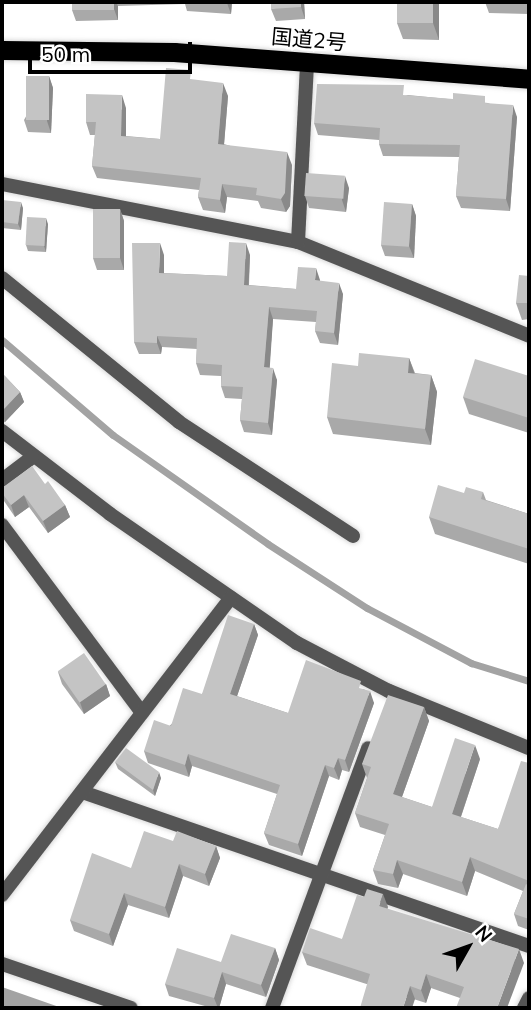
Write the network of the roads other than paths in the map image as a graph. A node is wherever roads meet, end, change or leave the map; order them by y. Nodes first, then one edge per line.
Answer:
1 (2, 50) edge
2 (307, 62) junction
3 (529, 79) edge
4 (2, 184) edge
5 (298, 242) junction
6 (2, 278) edge
7 (529, 336) edge
8 (2, 431) edge
9 (32, 457) junction
10 (2, 481) edge
11 (2, 525) edge
12 (354, 536) dead end
13 (231, 598) junction
14 (142, 713) junction
15 (375, 730) edge
16 (529, 748) edge
17 (82, 792) junction
18 (322, 874) junction
19 (2, 895) edge
20 (529, 946) edge
21 (2, 964) edge
22 (529, 998) edge
23 (131, 1008) edge
24 (272, 1008) edge
25 (524, 1008) edge

1 - 2 highway, 国道2号
2 - 3 highway, 国道2号
2 - 5 street
4 - 5 street
5 - 7 street
6 - 12 street
8 - 9 street
9 - 10 street
9 - 13 street
11 - 14 street
13 - 14 street
13 - 16 street
14 - 17 street
15 - 18 street
17 - 18 street
17 - 19 street
18 - 20 street
18 - 24 street
21 - 23 street
22 - 25 street

